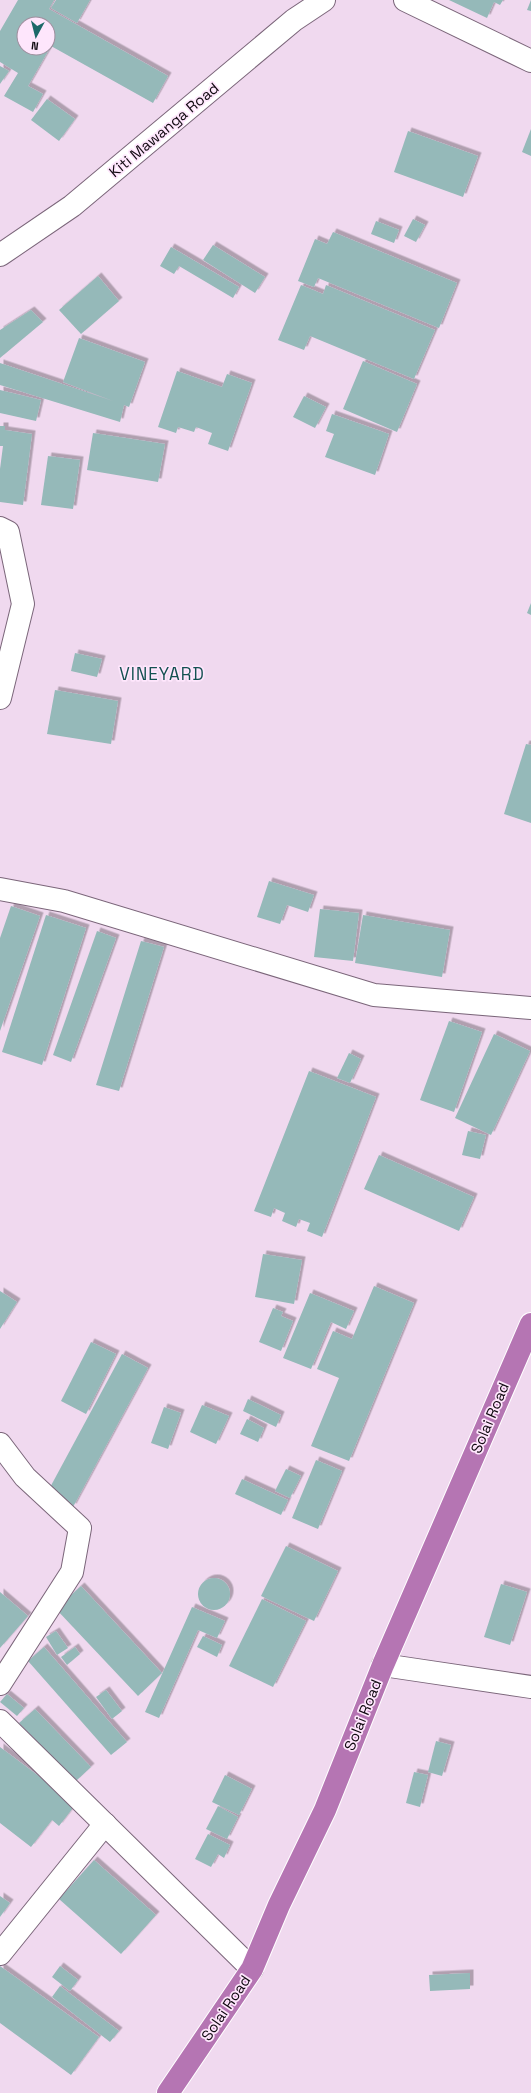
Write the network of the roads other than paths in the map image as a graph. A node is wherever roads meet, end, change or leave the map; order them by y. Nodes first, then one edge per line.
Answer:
1 (324, 0) edge
2 (405, 0) edge
3 (531, 61) edge
4 (0, 255) edge
5 (0, 528) edge
6 (0, 698) edge
7 (0, 888) edge
8 (531, 1008) edge
9 (531, 1324) edge
10 (0, 1444) edge
11 (383, 1665) junction
12 (0, 1684) edge
13 (531, 1687) edge
14 (0, 1721) edge
15 (104, 1824) junction
16 (0, 1954) edge
17 (252, 1969) junction
18 (168, 2093) edge

1 - 4 street, Kiti Mawanga Road
2 - 3 street
5 - 6 street
7 - 8 street
9 - 11 highway, Solai Road
10 - 12 street
11 - 13 street
11 - 17 highway, Solai Road
14 - 15 street
15 - 16 street
15 - 17 street
17 - 18 highway, Solai Road

